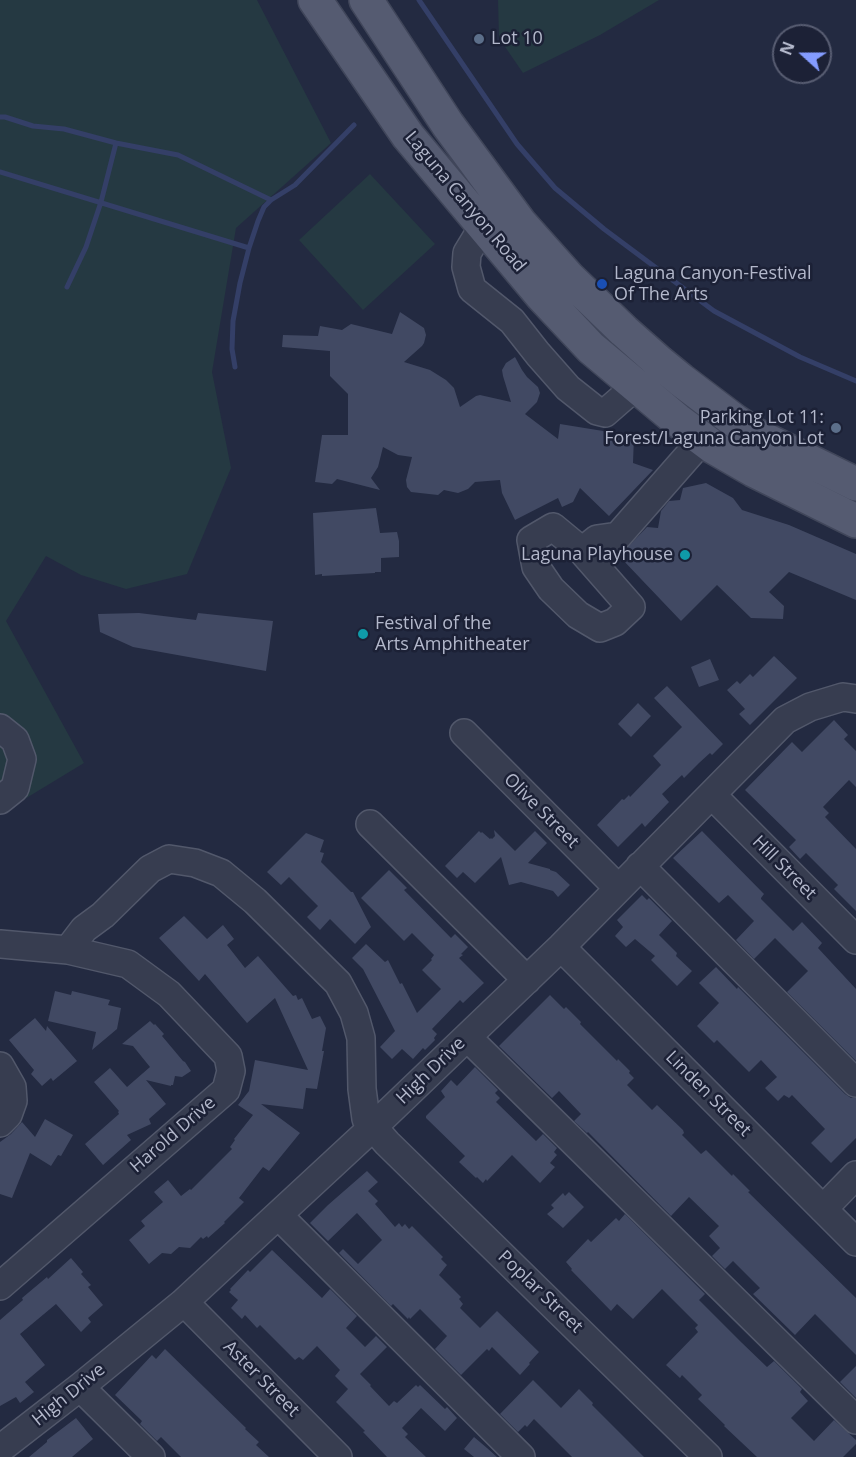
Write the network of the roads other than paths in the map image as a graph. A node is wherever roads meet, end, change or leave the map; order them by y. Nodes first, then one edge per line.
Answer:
1 (315, 0) edge
2 (366, 0) edge
3 (484, 225) junction
4 (659, 362) junction
5 (636, 386) junction
6 (703, 439) junction
7 (856, 484) edge
8 (856, 521) edge
9 (582, 551) dead end
10 (856, 699) edge
11 (0, 728) edge
12 (464, 732) dead end
13 (712, 795) junction
14 (0, 800) edge
15 (370, 824) dead end
16 (640, 866) junction
17 (618, 888) junction
18 (856, 940) edge
19 (0, 944) edge
20 (561, 947) junction
21 (68, 951) junction
22 (527, 980) junction
23 (467, 1037) junction
24 (0, 1066) edge
25 (362, 1068) junction
26 (856, 1083) edge
27 (3, 1115) edge
28 (373, 1127) junction
29 (329, 1168) junction
30 (856, 1175) edge
31 (823, 1209) junction
32 (278, 1215) junction
33 (856, 1242) edge
34 (0, 1286) edge
35 (184, 1302) junction
36 (80, 1387) junction
37 (856, 1420) edge
38 (0, 1449) edge
39 (151, 1457) edge
40 (338, 1457) edge
41 (521, 1457) edge
42 (708, 1457) edge

1 - 3 main road, Laguna Canyon Road
2 - 4 main road, Laguna Canyon Road
3 - 5 main road, Laguna Canyon Road
3 - 5 street
4 - 5 main road
4 - 7 main road, Laguna Canyon Road
5 - 6 main road, Laguna Canyon Road
6 - 8 main road, Laguna Canyon Road
6 - 9 street
10 - 13 street, High Drive
11 - 14 street
12 - 17 street, Olive Street
13 - 16 street, High Drive
13 - 18 street, Hill Street
15 - 22 street
16 - 17 street, High Drive
16 - 26 street
17 - 20 street, High Drive
19 - 21 street, Harold Drive
20 - 22 street, High Drive
20 - 31 street, Linden Street
21 - 25 street
21 - 34 street, Harold Drive
22 - 23 street, High Drive
23 - 28 street, High Drive
23 - 37 street
24 - 27 street
25 - 28 street
25 - 29 street
28 - 29 street, High Drive
28 - 42 street, Poplar Street
29 - 32 street, High Drive
30 - 31 street
31 - 33 street, Linden Street
32 - 35 street, High Drive
32 - 41 street
35 - 36 street, High Drive
35 - 40 street, Aster Street
36 - 38 street, High Drive
36 - 39 street

